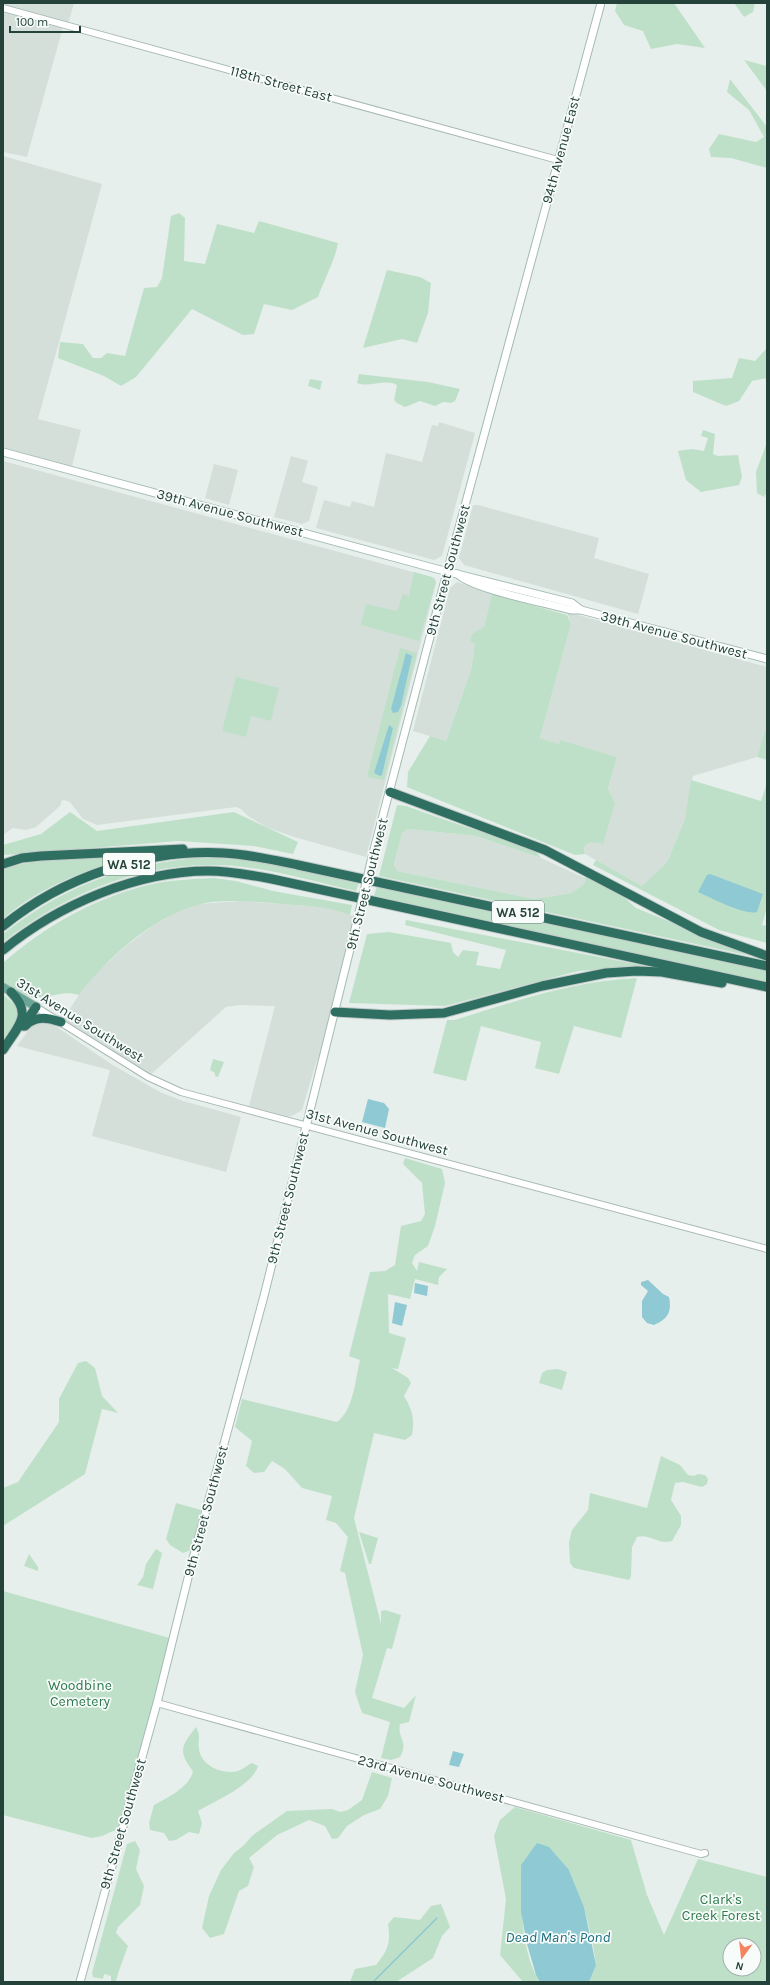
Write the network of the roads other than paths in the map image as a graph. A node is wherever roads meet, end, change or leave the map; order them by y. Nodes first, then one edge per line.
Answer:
1 (601, 3) edge
2 (3, 8) edge
3 (558, 160) junction
4 (521, 296) joint
5 (3, 452) edge
6 (447, 571) junction
7 (767, 659) edge
8 (390, 792) junction
9 (270, 859) junction
10 (3, 864) edge
11 (3, 926) edge
12 (24, 934) junction
13 (3, 950) edge
14 (767, 956) edge
15 (3, 958) edge
16 (767, 966) edge
17 (767, 987) edge
18 (7, 989) edge
19 (767, 991) edge
20 (36, 1007) junction
21 (335, 1012) junction
22 (61, 1022) junction
23 (16, 1036) junction
24 (3, 1050) edge
25 (3, 1058) edge
26 (306, 1126) junction
27 (767, 1249) edge
28 (157, 1703) junction
29 (705, 1853) dead end
30 (80, 1982) edge

1 - 3 main road, 94th Avenue East
2 - 3 street, 118th Street East
3 - 4 main road, 94th Avenue East
4 - 6 main road, 9th Street Southwest
5 - 6 main road, 39th Avenue Southwest
6 - 7 main road, 39th Avenue Southwest
6 - 8 main road, 9th Street Southwest
8 - 14 highway
8 - 21 main road, 9th Street Southwest, bridge
9 - 10 highway
9 - 11 highway, WA 512
9 - 16 highway, WA 512
12 - 13 highway, WA 512
12 - 15 highway
12 - 17 highway, WA 512
18 - 20 main road, 31st Avenue Southwest
18 - 24 highway
19 - 21 highway
20 - 22 street, 31st Avenue Southwest
20 - 23 highway
21 - 26 main road, 9th Street Southwest
22 - 23 highway
22 - 26 street, 31st Avenue Southwest
23 - 25 highway
26 - 27 street, 31st Avenue Southwest
26 - 28 main road, 9th Street Southwest
28 - 29 street, 23rd Avenue Southwest
28 - 30 main road, 9th Street Southwest

